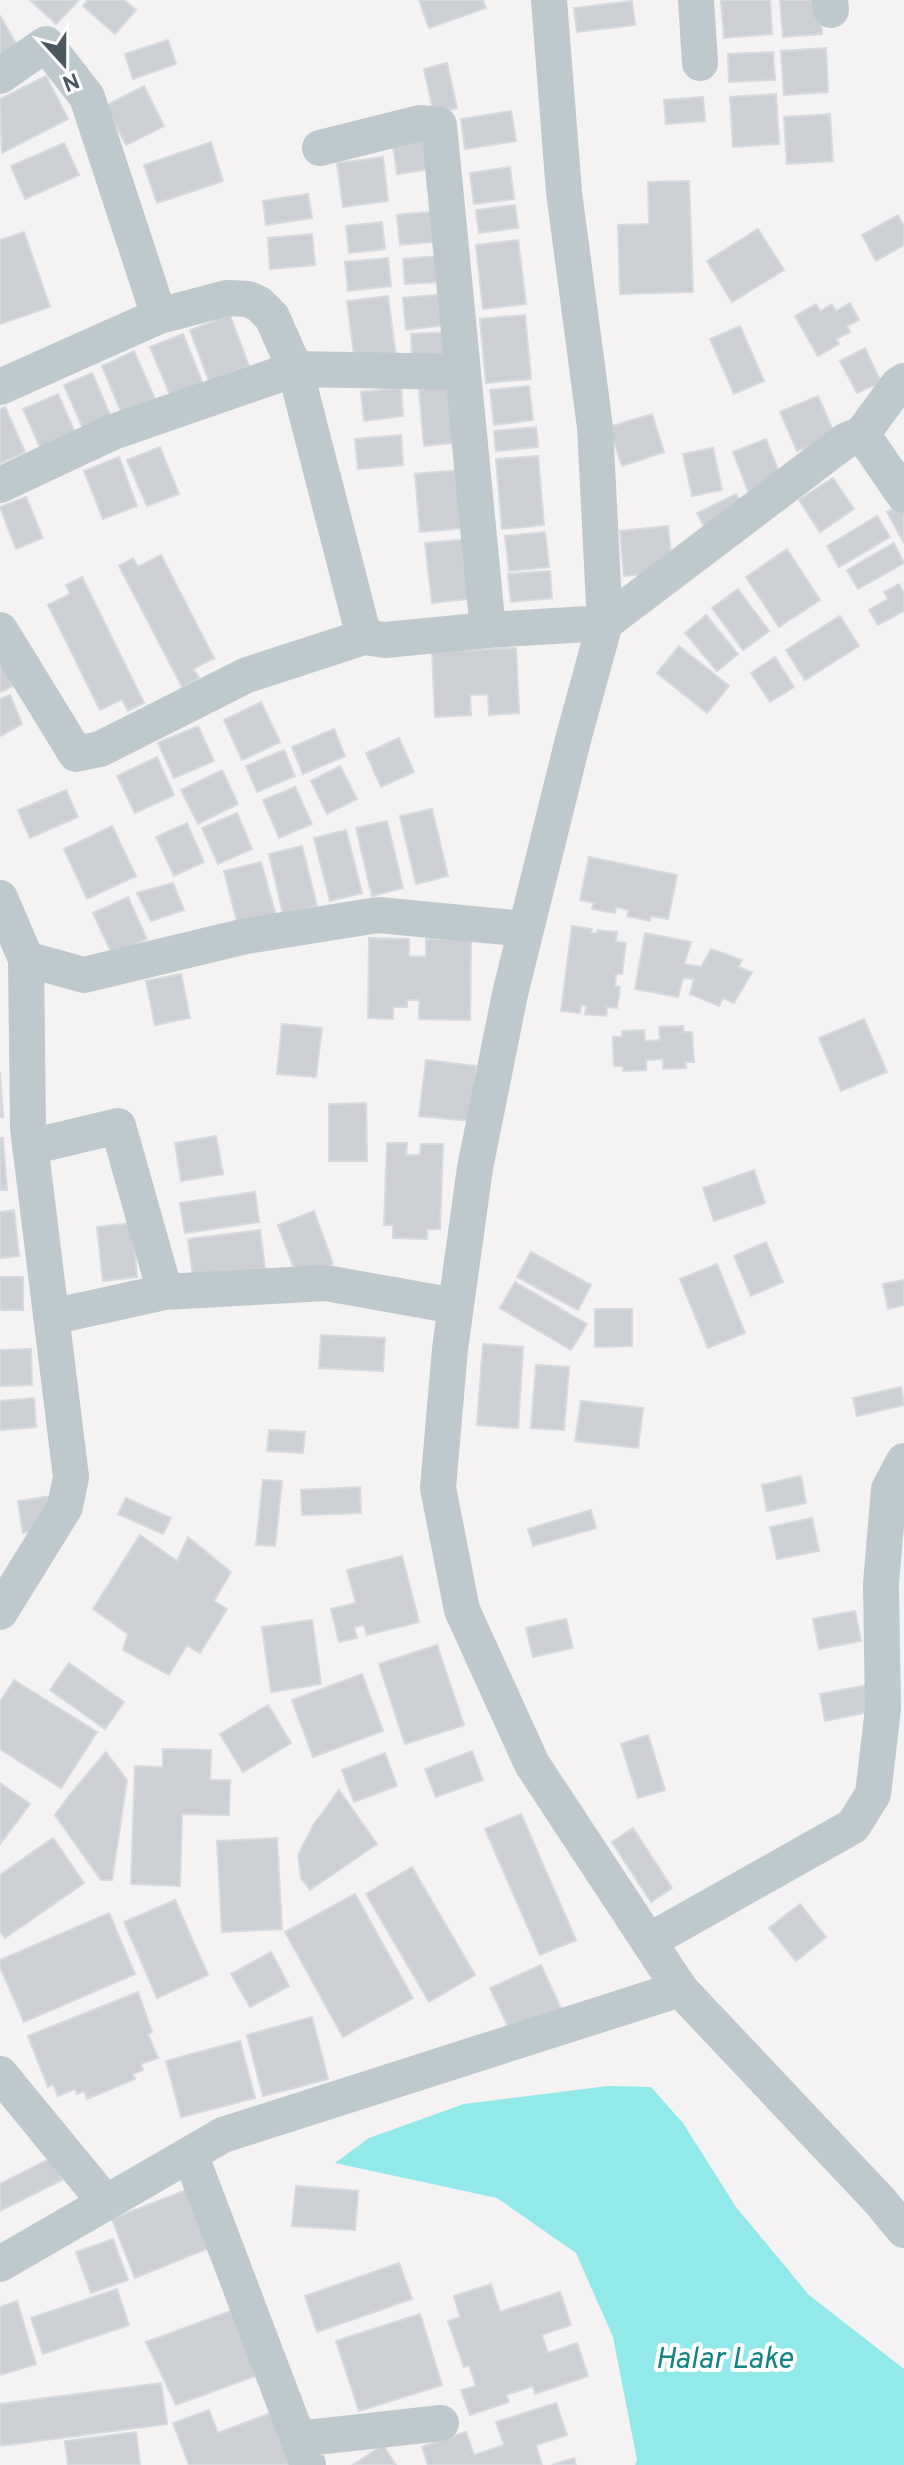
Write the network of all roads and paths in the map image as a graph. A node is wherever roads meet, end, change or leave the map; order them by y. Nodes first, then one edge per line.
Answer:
1 (549, 0) edge
2 (696, 0) edge
3 (700, 63) dead end
4 (0, 76) edge
5 (320, 148) dead end
6 (159, 316) junction
7 (295, 369) junction
8 (463, 372) junction
9 (904, 381) edge
10 (0, 387) edge
11 (862, 434) junction
12 (0, 485) edge
13 (904, 495) edge
14 (605, 623) junction
15 (0, 630) edge
16 (488, 630) junction
17 (364, 637) junction
18 (0, 898) edge
19 (526, 929) junction
20 (26, 959) junction
21 (30, 1147) junction
22 (165, 1292) junction
23 (455, 1306) junction
24 (51, 1317) junction
25 (904, 1461) edge
26 (0, 1612) edge
27 (649, 1941) junction
28 (680, 1989) junction
29 (0, 2074) edge
30 (190, 2154) junction
31 (106, 2203) junction
32 (904, 2230) edge
33 (0, 2264) edge
34 (441, 2423) dead end
35 (303, 2452) edge

1 - 14 street
2 - 3 street
4 - 6 street
5 - 8 street
6 - 7 street
6 - 10 street
7 - 8 street
7 - 12 street
7 - 17 street
8 - 16 street
9 - 11 street
11 - 13 street
11 - 14 street
14 - 16 street
14 - 19 street
15 - 17 street
16 - 17 street
18 - 20 street
19 - 20 street
19 - 23 street
20 - 21 street
21 - 22 street
21 - 24 street
22 - 23 street
22 - 24 street
23 - 27 street
24 - 26 street
25 - 27 street
27 - 28 street
28 - 30 street
28 - 32 street
29 - 31 street
30 - 31 street
30 - 35 street
31 - 33 street
34 - 35 street

